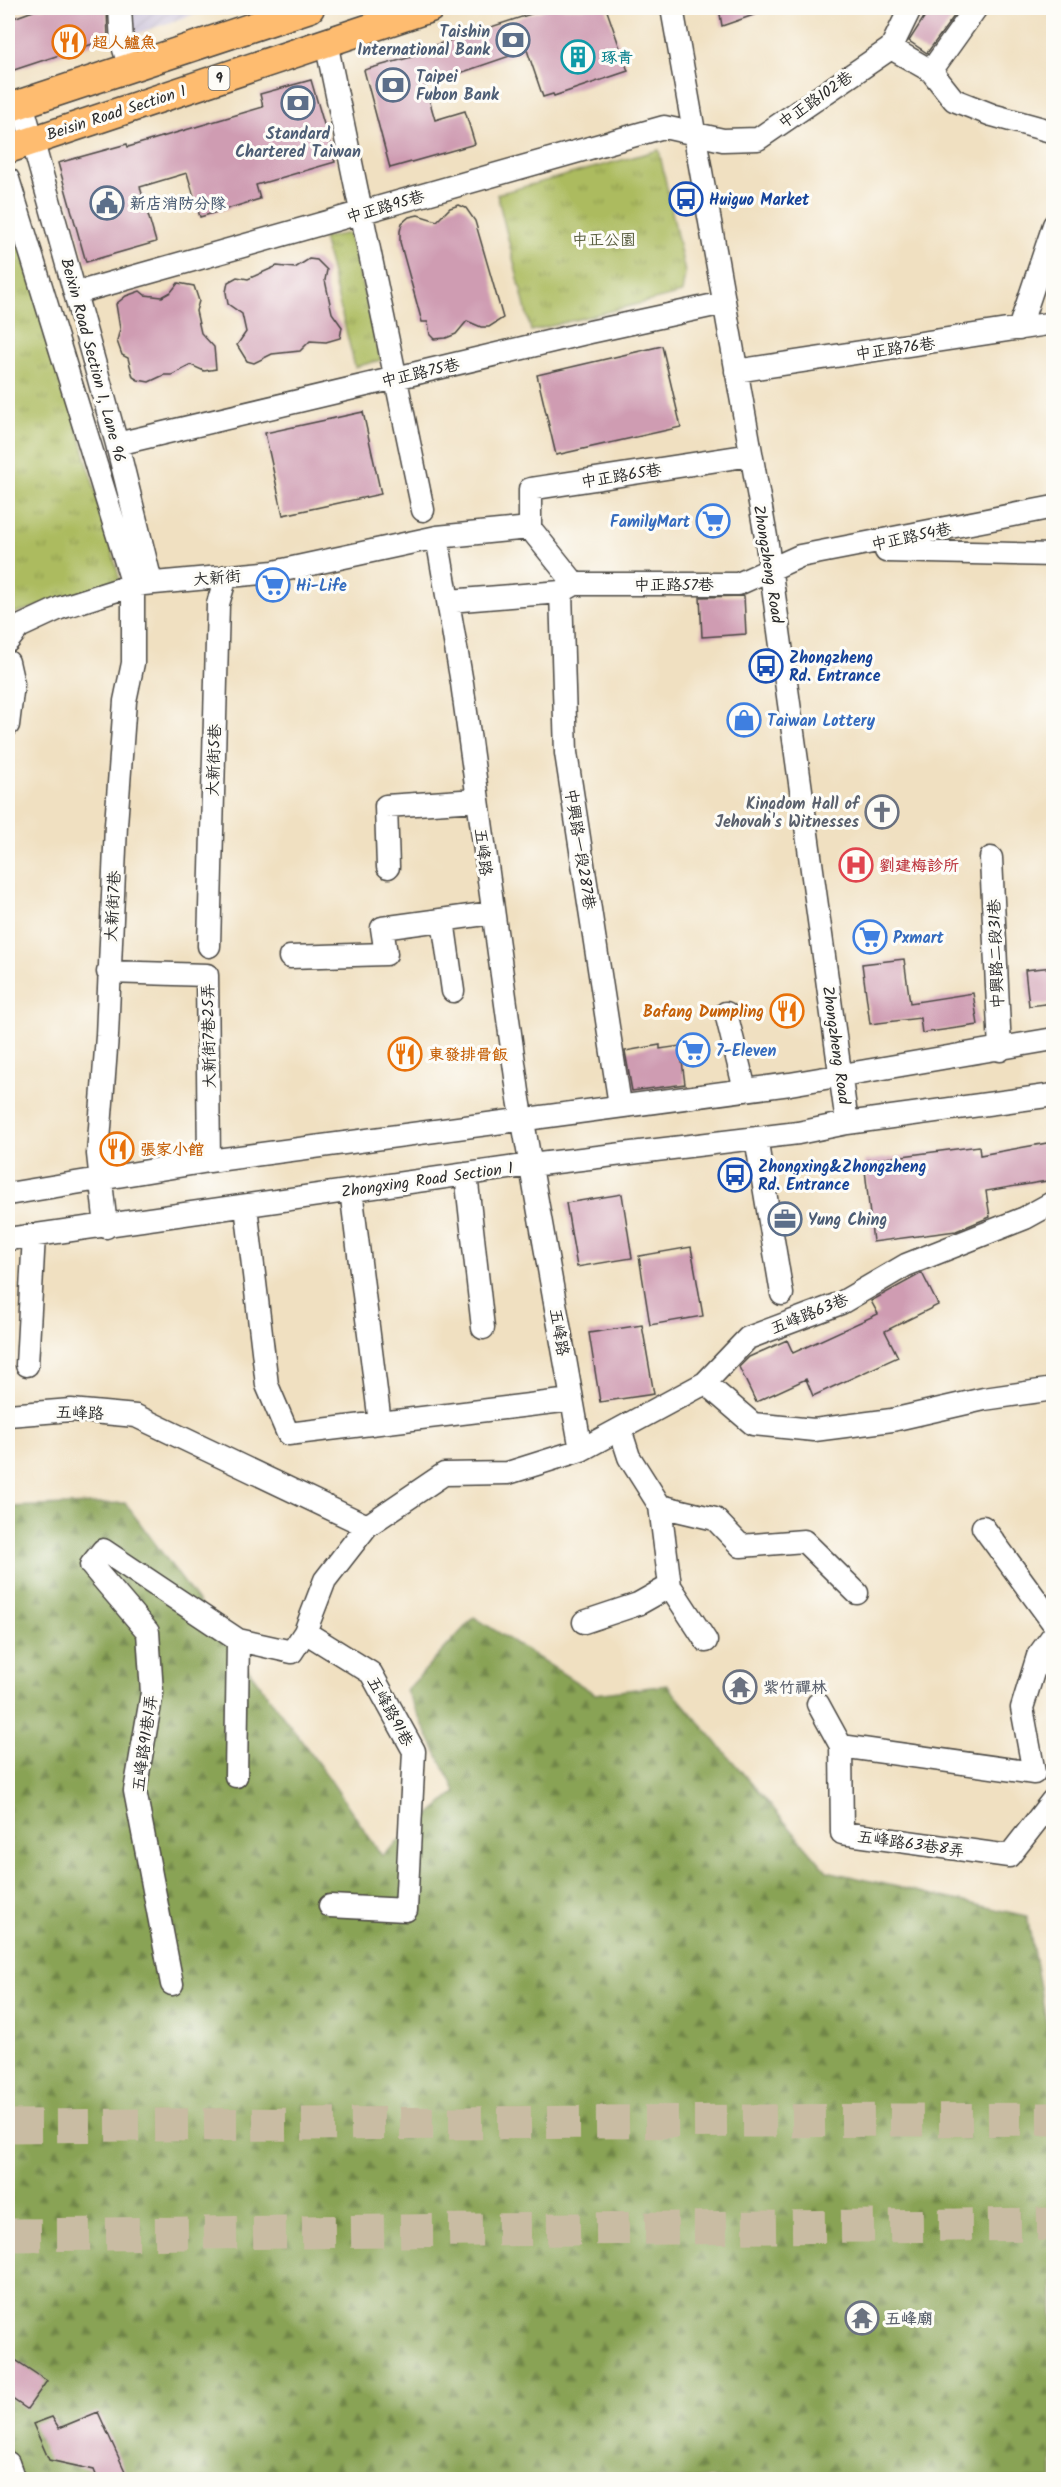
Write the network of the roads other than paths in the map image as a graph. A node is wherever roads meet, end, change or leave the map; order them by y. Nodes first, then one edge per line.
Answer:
1 (120, 8) edge
2 (309, 8) edge
3 (430, 8) edge
4 (672, 8) edge
5 (976, 8) edge
6 (910, 9) dead end
7 (326, 42) junction
8 (891, 48) junction
9 (130, 68) junction
10 (931, 71) junction
11 (15, 106) edge
12 (1053, 132) edge
13 (694, 134) junction
14 (20, 144) edge
15 (8, 179) edge
16 (362, 212) junction
17 (1053, 225) edge
18 (76, 293) junction
19 (724, 303) junction
20 (1053, 323) edge
21 (1019, 329) junction
22 (736, 371) junction
23 (395, 378) junction
24 (117, 444) junction
25 (751, 454) junction
26 (1053, 507) edge
27 (423, 510) dead end
28 (530, 528) junction
29 (437, 537) junction
30 (846, 550) junction
31 (1053, 555) edge
32 (770, 570) junction
33 (225, 576) junction
34 (142, 584) junction
35 (568, 588) junction
36 (449, 601) junction
37 (8, 641) edge
38 (8, 662) edge
39 (8, 725) edge
40 (477, 800) junction
41 (992, 858) dead end
42 (388, 867) dead end
43 (492, 913) junction
44 (443, 920) junction
45 (209, 946) dead end
46 (290, 957) dead end
47 (108, 972) junction
48 (453, 991) dead end
49 (726, 1012) dead end
50 (1053, 1039) edge
51 (1000, 1050) junction
52 (841, 1075) junction
53 (745, 1090) junction
54 (1053, 1095) edge
55 (620, 1106) junction
56 (522, 1119) junction
57 (847, 1123) junction
58 (756, 1138) junction
59 (209, 1161) junction
60 (531, 1165) junction
61 (466, 1174) junction
62 (100, 1178) junction
63 (351, 1190) junction
64 (8, 1194) edge
65 (1053, 1202) edge
66 (246, 1206) junction
67 (106, 1227) junction
68 (34, 1235) junction
69 (8, 1239) edge
70 (782, 1294) dead end
71 (483, 1328) dead end
72 (27, 1365) dead end
73 (705, 1383) junction
74 (1053, 1389) edge
75 (571, 1400) junction
76 (8, 1415) edge
77 (380, 1422) junction
78 (620, 1429) junction
79 (581, 1450) junction
80 (660, 1506) junction
81 (367, 1526) junction
82 (983, 1527) dead end
83 (670, 1586) junction
84 (857, 1593) dead end
85 (584, 1622) dead end
86 (1053, 1624) edge
87 (304, 1632) junction
88 (1053, 1634) edge
89 (238, 1640) junction
90 (706, 1641) dead end
91 (818, 1704) dead end
92 (841, 1746) junction
93 (1034, 1773) junction
94 (236, 1776) dead end
95 (1053, 1801) edge
96 (330, 1906) dead end
97 (172, 1984) dead end
98 (8, 2463) edge
99 (14, 2480) edge

1 - 9 street
2 - 9 main road, 9
3 - 7 main road, Beisin Road Section 1 / 9
4 - 13 street, Zhongzheng Road
5 - 10 street
6 - 8 street, 中正路102巷
7 - 14 main road, Beisin Road Section 1 / 9
7 - 16 street
8 - 10 street
8 - 13 street, 中正路102巷
9 - 11 main road, 9
10 - 12 street
11 - 14 street, Beixin Road Section 1, Lane 96
13 - 16 street, 中正路95巷
13 - 19 street, Zhongzheng Road
14 - 18 street, Beixin Road Section 1, Lane 96
15 - 34 street
16 - 18 street, 中正路95巷
16 - 23 street
17 - 21 street
18 - 24 street, Beixin Road Section 1, Lane 96
19 - 22 street, Zhongzheng Road
19 - 23 street, 中正路75巷
20 - 21 street, 中正路76巷
21 - 22 street, 中正路76巷
22 - 25 street, Zhongzheng Road
23 - 24 street, 中正路75巷
23 - 27 street
24 - 34 street, Beixin Road Section 1, Lane 96
25 - 28 street, 中正路65巷
25 - 32 street, Zhongzheng Road
26 - 30 street, 中正路54巷
28 - 29 street, 大新街
28 - 35 street
29 - 33 street, 大新街
29 - 36 street, 五峰路
30 - 31 street
30 - 32 street, 中正路54巷
32 - 35 street, 中正路57巷
32 - 52 street, Zhongzheng Road
33 - 34 street, 大新街
33 - 45 street, 大新街5巷
34 - 37 street, 大新街
34 - 47 street, 大新街7巷
35 - 36 street
35 - 55 street, 中興路一段287巷
36 - 40 street, 五峰路
38 - 39 street
40 - 42 street
40 - 43 street, 五峰路
41 - 51 street, 中興路二段31巷
43 - 44 street
43 - 56 street, 五峰路
44 - 46 street
44 - 48 street
47 - 59 street, 大新街7巷25弄
47 - 62 street, 大新街7巷
49 - 53 street
50 - 51 street
51 - 52 street
52 - 53 street
52 - 57 street, Zhongzheng Road
53 - 55 street
54 - 57 street, Zhongxing Road Section 1
55 - 56 street
56 - 59 street
56 - 60 street, 五峰路
57 - 58 street, Zhongxing Road Section 1
58 - 60 street, Zhongxing Road Section 1
58 - 70 street
59 - 62 street
60 - 61 street, Zhongxing Road Section 1
60 - 75 street, 五峰路
61 - 63 street, Zhongxing Road Section 1
61 - 71 street
62 - 64 street
62 - 67 street, 大新街7巷
63 - 66 street, Zhongxing Road Section 1
63 - 77 street
65 - 73 street, 五峰路63巷
66 - 67 street, Zhongxing Road Section 1
66 - 77 street
67 - 68 street, Zhongxing Road Section 1
68 - 69 street, Zhongxing Road Section 1
68 - 72 street
73 - 74 street
73 - 78 street, 五峰路63巷
75 - 77 street
75 - 79 street, 五峰路
76 - 81 street, 五峰路
78 - 79 street, 五峰路63巷
78 - 80 street
79 - 81 street
80 - 83 street
80 - 84 street
81 - 87 street
82 - 86 street
83 - 85 street
83 - 90 street
87 - 89 street, 五峰路91巷1弄
87 - 96 street, 五峰路91巷
88 - 93 street
89 - 94 street
89 - 97 street, 五峰路91巷1弄
91 - 92 street, 五峰路63巷8弄
92 - 93 street
92 - 95 street, 五峰路63巷8弄
93 - 95 street, 五峰路63巷8弄
98 - 99 street

